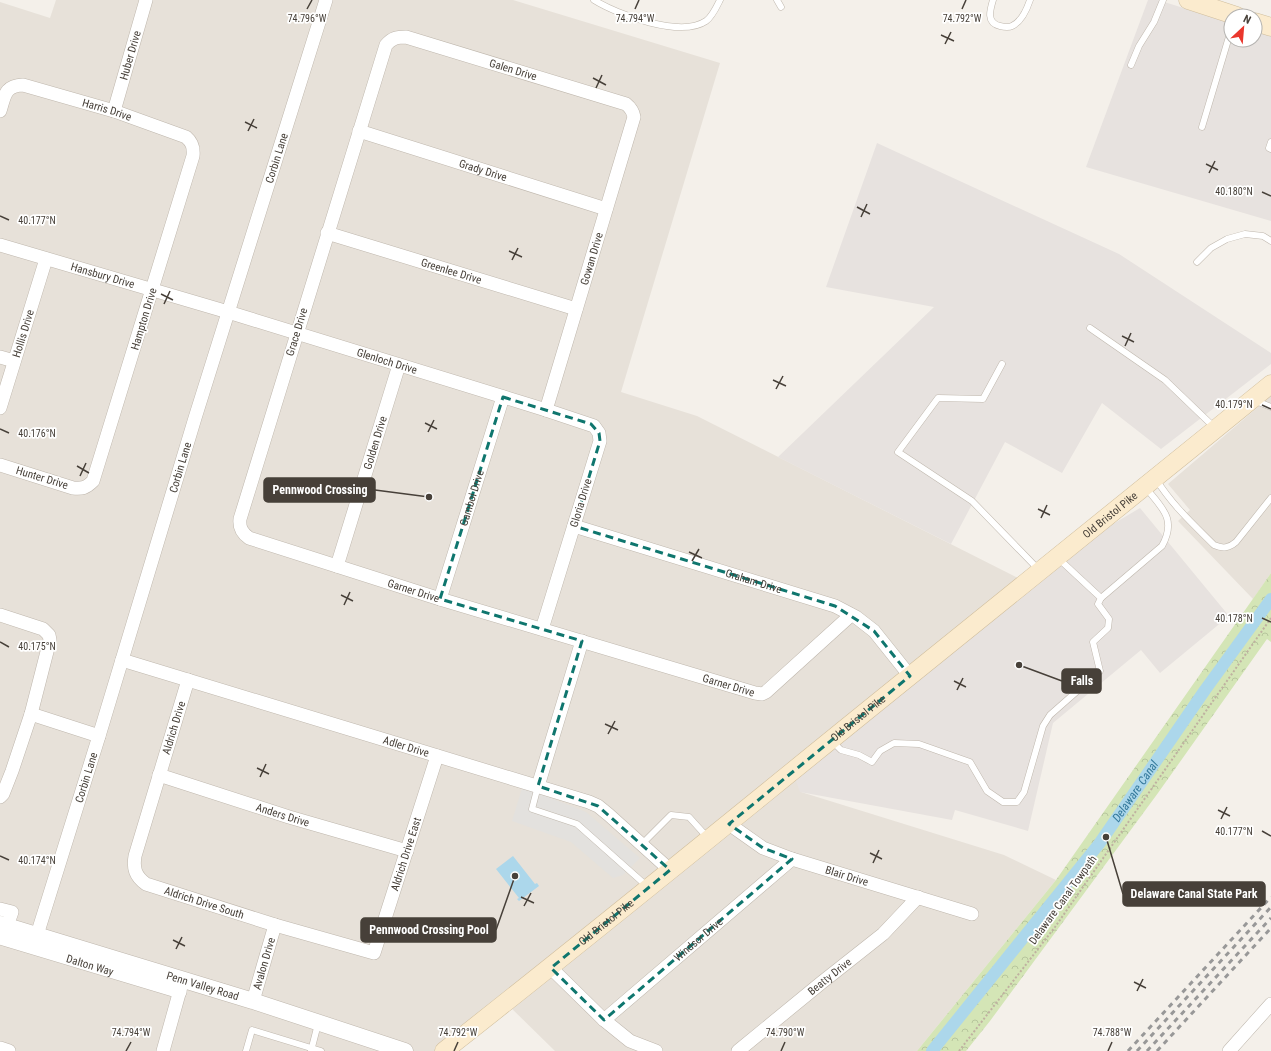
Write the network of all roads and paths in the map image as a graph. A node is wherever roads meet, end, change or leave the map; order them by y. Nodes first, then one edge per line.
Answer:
1 (146, 0) edge
2 (326, 0) edge
3 (594, 0) edge
4 (720, 0) edge
5 (777, 0) edge
6 (993, 0) edge
7 (1030, 0) edge
8 (1163, 0) edge
9 (1188, 0) edge
10 (781, 7) dead end
11 (1223, 12) edge
12 (394, 38) joint
13 (1226, 48) edge
14 (1131, 65) dead end
15 (630, 108) joint
16 (0, 111) edge
17 (114, 111) junction
18 (1202, 127) dead end
19 (359, 131) junction
20 (1271, 142) edge
21 (193, 145) joint
22 (1271, 149) edge
23 (606, 209) junction
24 (328, 233) junction
25 (1271, 241) edge
26 (0, 245) edge
27 (46, 259) junction
28 (1197, 262) dead end
29 (153, 290) junction
30 (576, 309) junction
31 (228, 312) junction
32 (1090, 328) dead end
33 (296, 334) junction
34 (0, 357) edge
35 (14, 361) junction
36 (1002, 364) dead end
37 (399, 365) junction
38 (1271, 384) edge
39 (503, 397) junction
40 (1252, 400) junction
41 (1271, 407) edge
42 (0, 408) edge
43 (546, 410) junction
44 (1216, 429) junction
45 (0, 465) edge
46 (1150, 482) junction
47 (85, 488) joint
48 (1271, 498) edge
49 (574, 526) junction
50 (1058, 558) junction
51 (337, 566) junction
52 (1041, 571) junction
53 (1101, 598) junction
54 (440, 599) junction
55 (0, 615) edge
56 (851, 615) junction
57 (1271, 618) edge
58 (542, 630) junction
59 (582, 641) junction
60 (122, 660) junction
61 (910, 676) junction
62 (188, 680) junction
63 (31, 714) junction
64 (99, 736) junction
65 (831, 740) junction
66 (438, 756) junction
67 (159, 775) junction
68 (538, 786) junction
69 (0, 798) edge
70 (729, 824) junction
71 (709, 839) junction
72 (641, 845) junction
73 (407, 851) junction
74 (792, 859) junction
75 (670, 870) junction
76 (648, 888) junction
77 (918, 897) junction
78 (0, 909) edge
79 (972, 914) dead end
80 (275, 925) junction
81 (2, 930) edge
82 (37, 935) junction
83 (374, 953) joint
84 (551, 968) junction
85 (182, 986) junction
86 (253, 1001) junction
87 (1271, 1004) edge
88 (604, 1020) junction
89 (319, 1023) junction
90 (0, 1048) edge
91 (311, 1050) edge
92 (9, 1051) edge
93 (163, 1051) edge
94 (246, 1051) edge
95 (321, 1051) edge
96 (405, 1051) edge
97 (444, 1051) edge
98 (656, 1051) edge
99 (738, 1051) edge
100 (959, 1051) edge
101 (1229, 1051) edge

1 - 17 street, Huber Drive
2 - 31 street, Corbin Lane
3 - 4 lane
5 - 10 lane
6 - 7 lane
8 - 14 lane
9 - 11 main road
12 - 15 street, Galen Drive
12 - 19 street, Grace Drive
13 - 18 lane
15 - 23 street, Gowan Drive
16 - 17 street, Harris Drive
17 - 21 street, Harris Drive
19 - 23 street, Grady Drive
19 - 24 street, Grace Drive
20 - 22 lane
21 - 29 street, Hampton Drive
23 - 30 street, Gowan Drive
24 - 30 street, Greenlee Drive
24 - 33 street, Grace Drive
25 - 28 lane
26 - 27 street, Hansbury Drive
27 - 29 street, Hansbury Drive
27 - 35 street, Hollis Drive
29 - 31 street, Hansbury Drive
29 - 47 street, Hampton Drive
30 - 43 street, Gowan Drive
31 - 33 street, Glenloch Drive
31 - 60 street, Corbin Lane
32 - 44 lane
33 - 37 street, Glenloch Drive
33 - 51 street, Grace Drive
34 - 35 street
35 - 42 street, Hollis Drive
36 - 52 lane
37 - 39 street, Glenloch Drive
37 - 51 street, Golden Drive
38 - 40 main road, Old Bristol Pike
39 - 43 street, Glenloch Drive
39 - 54 street, Gambol Drive
40 - 41 lane
40 - 44 main road, Old Bristol Pike
43 - 49 street, Gloria Drive
44 - 46 main road, Old Bristol Pike
45 - 47 street, Hunter Drive
46 - 48 lane
46 - 50 main road, Old Bristol Pike
46 - 53 lane
49 - 56 street, Graham Drive
49 - 58 street, Gloria Drive
50 - 52 main road, Old Bristol Pike
50 - 53 lane
51 - 54 street, Garner Drive
52 - 61 main road, Old Bristol Pike
53 - 65 lane
54 - 58 street, Garner Drive
55 - 63 street
56 - 59 street, Garner Drive
56 - 61 street, Graham Drive
57 - 100 path, Delaware Canal Towpath
58 - 59 street, Garner Drive
59 - 68 street
60 - 62 street, Adler Drive
60 - 64 street, Corbin Lane
61 - 65 main road, Old Bristol Pike
62 - 66 street, Adler Drive
62 - 67 street, Aldrich Drive
63 - 64 street
63 - 69 street
64 - 82 street, Corbin Lane
65 - 70 main road, Old Bristol Pike
66 - 68 street, Adler Drive
66 - 73 street, Aldrich Drive East
67 - 73 street, Anders Drive
67 - 80 street, Aldrich Drive South
68 - 72 street, Adler Drive
68 - 76 lane
70 - 71 main road, Old Bristol Pike
70 - 74 street, Blair Drive
71 - 72 lane
71 - 75 main road, Old Bristol Pike
72 - 75 street, Adler Drive
73 - 83 street, Aldrich Drive East
74 - 77 street, Blair Drive
74 - 88 street, Windsor Drive
75 - 76 main road, Old Bristol Pike
76 - 84 main road, Old Bristol Pike
77 - 79 street, Blair Drive
77 - 99 street, Beatty Drive
78 - 81 street
80 - 83 street, Aldrich Drive South
80 - 86 street, Avalon Drive
81 - 82 street, Penn Valley Road
81 - 85 street, Dalton Way
82 - 85 street, Penn Valley Road
84 - 88 street
84 - 97 main road, Old Bristol Pike
85 - 86 street, Penn Valley Road
85 - 93 street
86 - 89 street, Penn Valley Road
87 - 101 street
88 - 98 street
89 - 91 lane
89 - 96 street, Penn Valley Road
90 - 92 street
91 - 94 lane
91 - 95 lane

